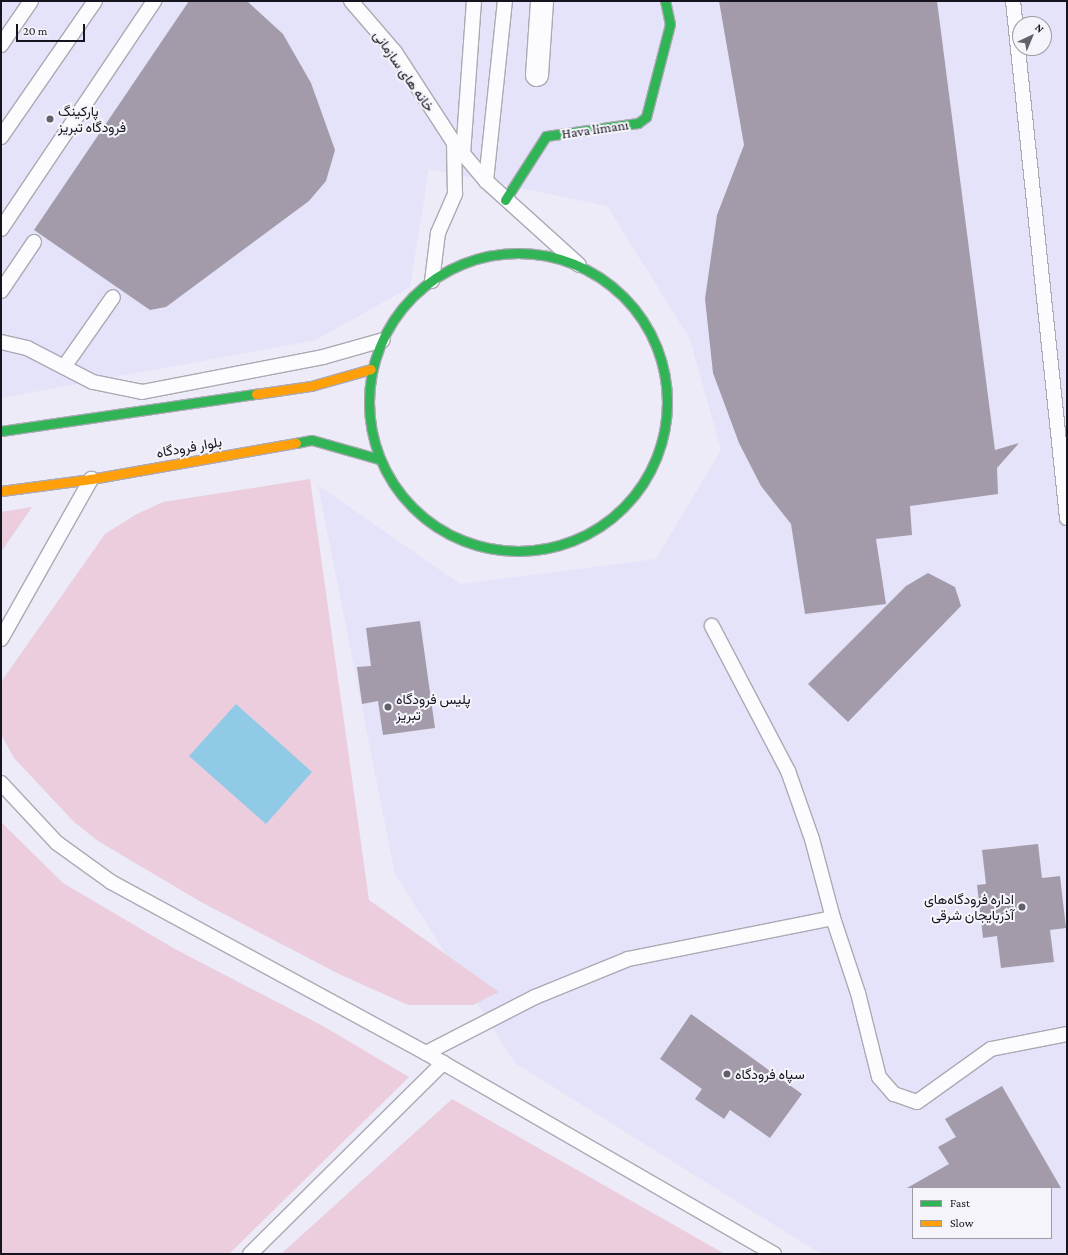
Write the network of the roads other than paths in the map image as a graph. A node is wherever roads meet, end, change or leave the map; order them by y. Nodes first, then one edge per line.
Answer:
1 (31, 1) edge
2 (95, 1) edge
3 (154, 1) edge
4 (351, 1) edge
5 (474, 1) edge
6 (505, 1) edge
7 (542, 1) edge
8 (665, 1) edge
9 (1013, 1) edge
10 (1, 45) edge
11 (537, 75) dead end
12 (1, 137) edge
13 (454, 143) junction
14 (464, 154) junction
15 (486, 181) junction
16 (505, 200) junction
17 (1, 229) edge
18 (34, 242) dead end
19 (579, 265) junction
20 (432, 281) junction
21 (1, 291) edge
22 (113, 297) dead end
23 (383, 340) junction
24 (1, 342) edge
25 (64, 367) junction
26 (371, 369) junction
27 (1, 431) edge
28 (379, 459) junction
29 (91, 479) junction
30 (1, 491) edge
31 (1067, 518) edge
32 (712, 626) dead end
33 (1, 639) edge
34 (1, 783) edge
35 (833, 918) junction
36 (1067, 1034) edge
37 (426, 1053) junction
38 (443, 1063) junction
39 (250, 1254) edge
40 (774, 1254) edge

1 - 10 lane
2 - 12 lane
3 - 17 lane
4 - 13 lane, خانه های سازمانی
5 - 14 lane
6 - 15 lane
7 - 11 street
8 - 16 street, Hava limanı
9 - 31 lane
13 - 14 lane, خانه های سازمانی
13 - 20 lane
14 - 15 lane, خانه های سازمانی
15 - 16 lane, خانه های سازمانی
16 - 19 lane, خانه های سازمانی
18 - 21 lane
19 - 20 street
19 - 28 street
20 - 23 street
22 - 25 lane
23 - 25 lane
23 - 26 street
24 - 25 lane
26 - 27 street
26 - 28 street
28 - 29 street, بلوار فرودگاه
29 - 30 street, بلوار فرودگاه
29 - 33 lane
32 - 35 lane
34 - 37 lane
35 - 36 lane
35 - 37 lane
37 - 38 lane
38 - 39 lane
38 - 40 lane

